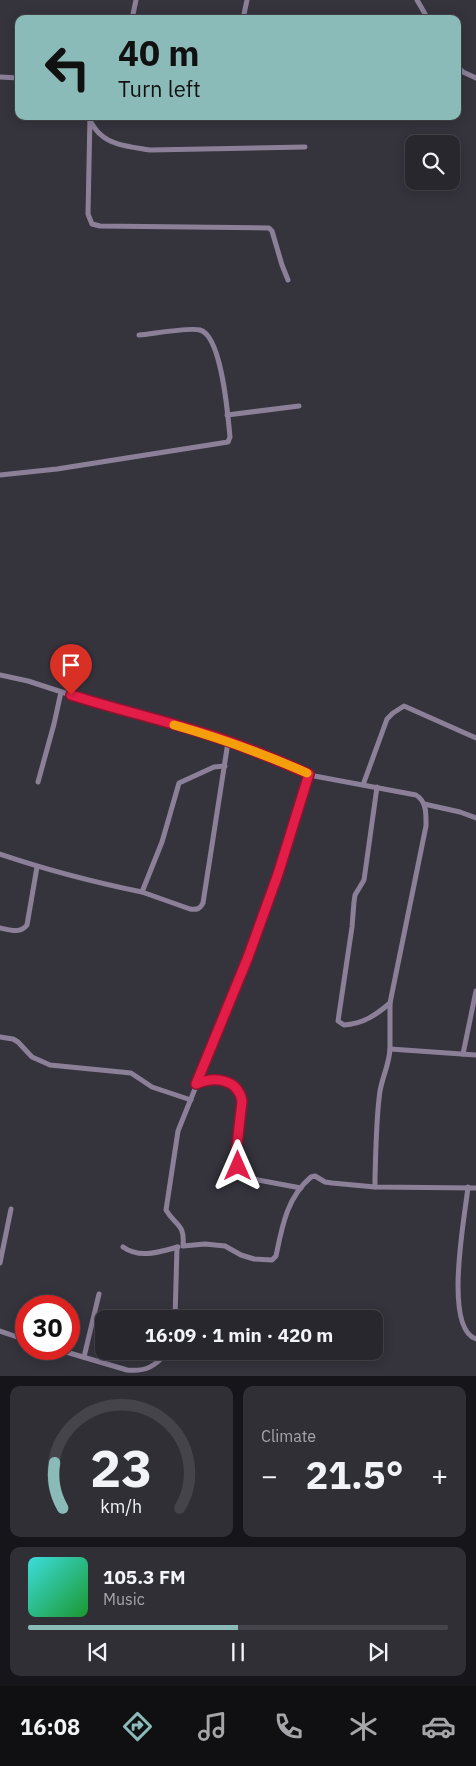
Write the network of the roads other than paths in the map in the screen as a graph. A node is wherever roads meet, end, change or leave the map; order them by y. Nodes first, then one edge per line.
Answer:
1 (136, 0) edge
2 (247, 0) edge
3 (417, 0) edge
4 (133, 15) edge
5 (244, 15) edge
6 (426, 15) edge
7 (461, 70) edge
8 (0, 77) edge
9 (15, 78) edge
10 (476, 78) edge
11 (90, 120) edge
12 (91, 120) edge
13 (305, 148) dead end
14 (288, 280) dead end
15 (138, 336) dead end
16 (299, 406) dead end
17 (227, 415) junction
18 (0, 476) edge
19 (0, 674) edge
20 (61, 692) junction
21 (476, 738) edge
22 (228, 742) junction
23 (225, 766) junction
24 (309, 774) junction
25 (38, 782) dead end
26 (363, 785) junction
27 (376, 787) junction
28 (424, 804) junction
29 (476, 818) edge
30 (0, 854) edge
31 (37, 866) junction
32 (142, 892) junction
33 (0, 928) edge
34 (476, 991) edge
35 (390, 1003) junction
36 (0, 1036) edge
37 (390, 1049) junction
38 (463, 1054) junction
39 (476, 1055) edge
40 (196, 1084) junction
41 (191, 1100) junction
42 (375, 1187) junction
43 (468, 1187) junction
44 (301, 1188) junction
45 (476, 1188) edge
46 (11, 1208) dead end
47 (183, 1246) junction
48 (123, 1247) dead end
49 (177, 1248) junction
50 (0, 1263) edge
51 (98, 1294) dead end
52 (174, 1310) edge
53 (0, 1331) edge
54 (15, 1336) edge
55 (476, 1339) edge
56 (80, 1356) edge
57 (84, 1357) junction
58 (158, 1360) edge

1 - 4 street
2 - 5 street
3 - 6 street
7 - 10 street
8 - 9 street
11 - 14 street
12 - 13 street
15 - 17 street
16 - 17 street
17 - 18 street
19 - 20 street
20 - 22 street
20 - 25 street
21 - 26 street
22 - 23 street
22 - 24 street
23 - 32 street
23 - 32 street
24 - 26 street
24 - 40 street
26 - 27 street
27 - 28 street
27 - 35 street
28 - 29 street
28 - 35 street
30 - 31 street
31 - 32 street
31 - 33 street
34 - 38 street
35 - 37 street
36 - 41 street
37 - 38 street
37 - 42 street
38 - 39 street
40 - 41 street
40 - 44 street
41 - 47 street
42 - 43 street
42 - 44 street
43 - 45 street
43 - 55 street
44 - 47 street
46 - 50 street
47 - 49 street
48 - 49 street
49 - 52 street
51 - 57 street
53 - 54 street
56 - 57 street
57 - 58 street

